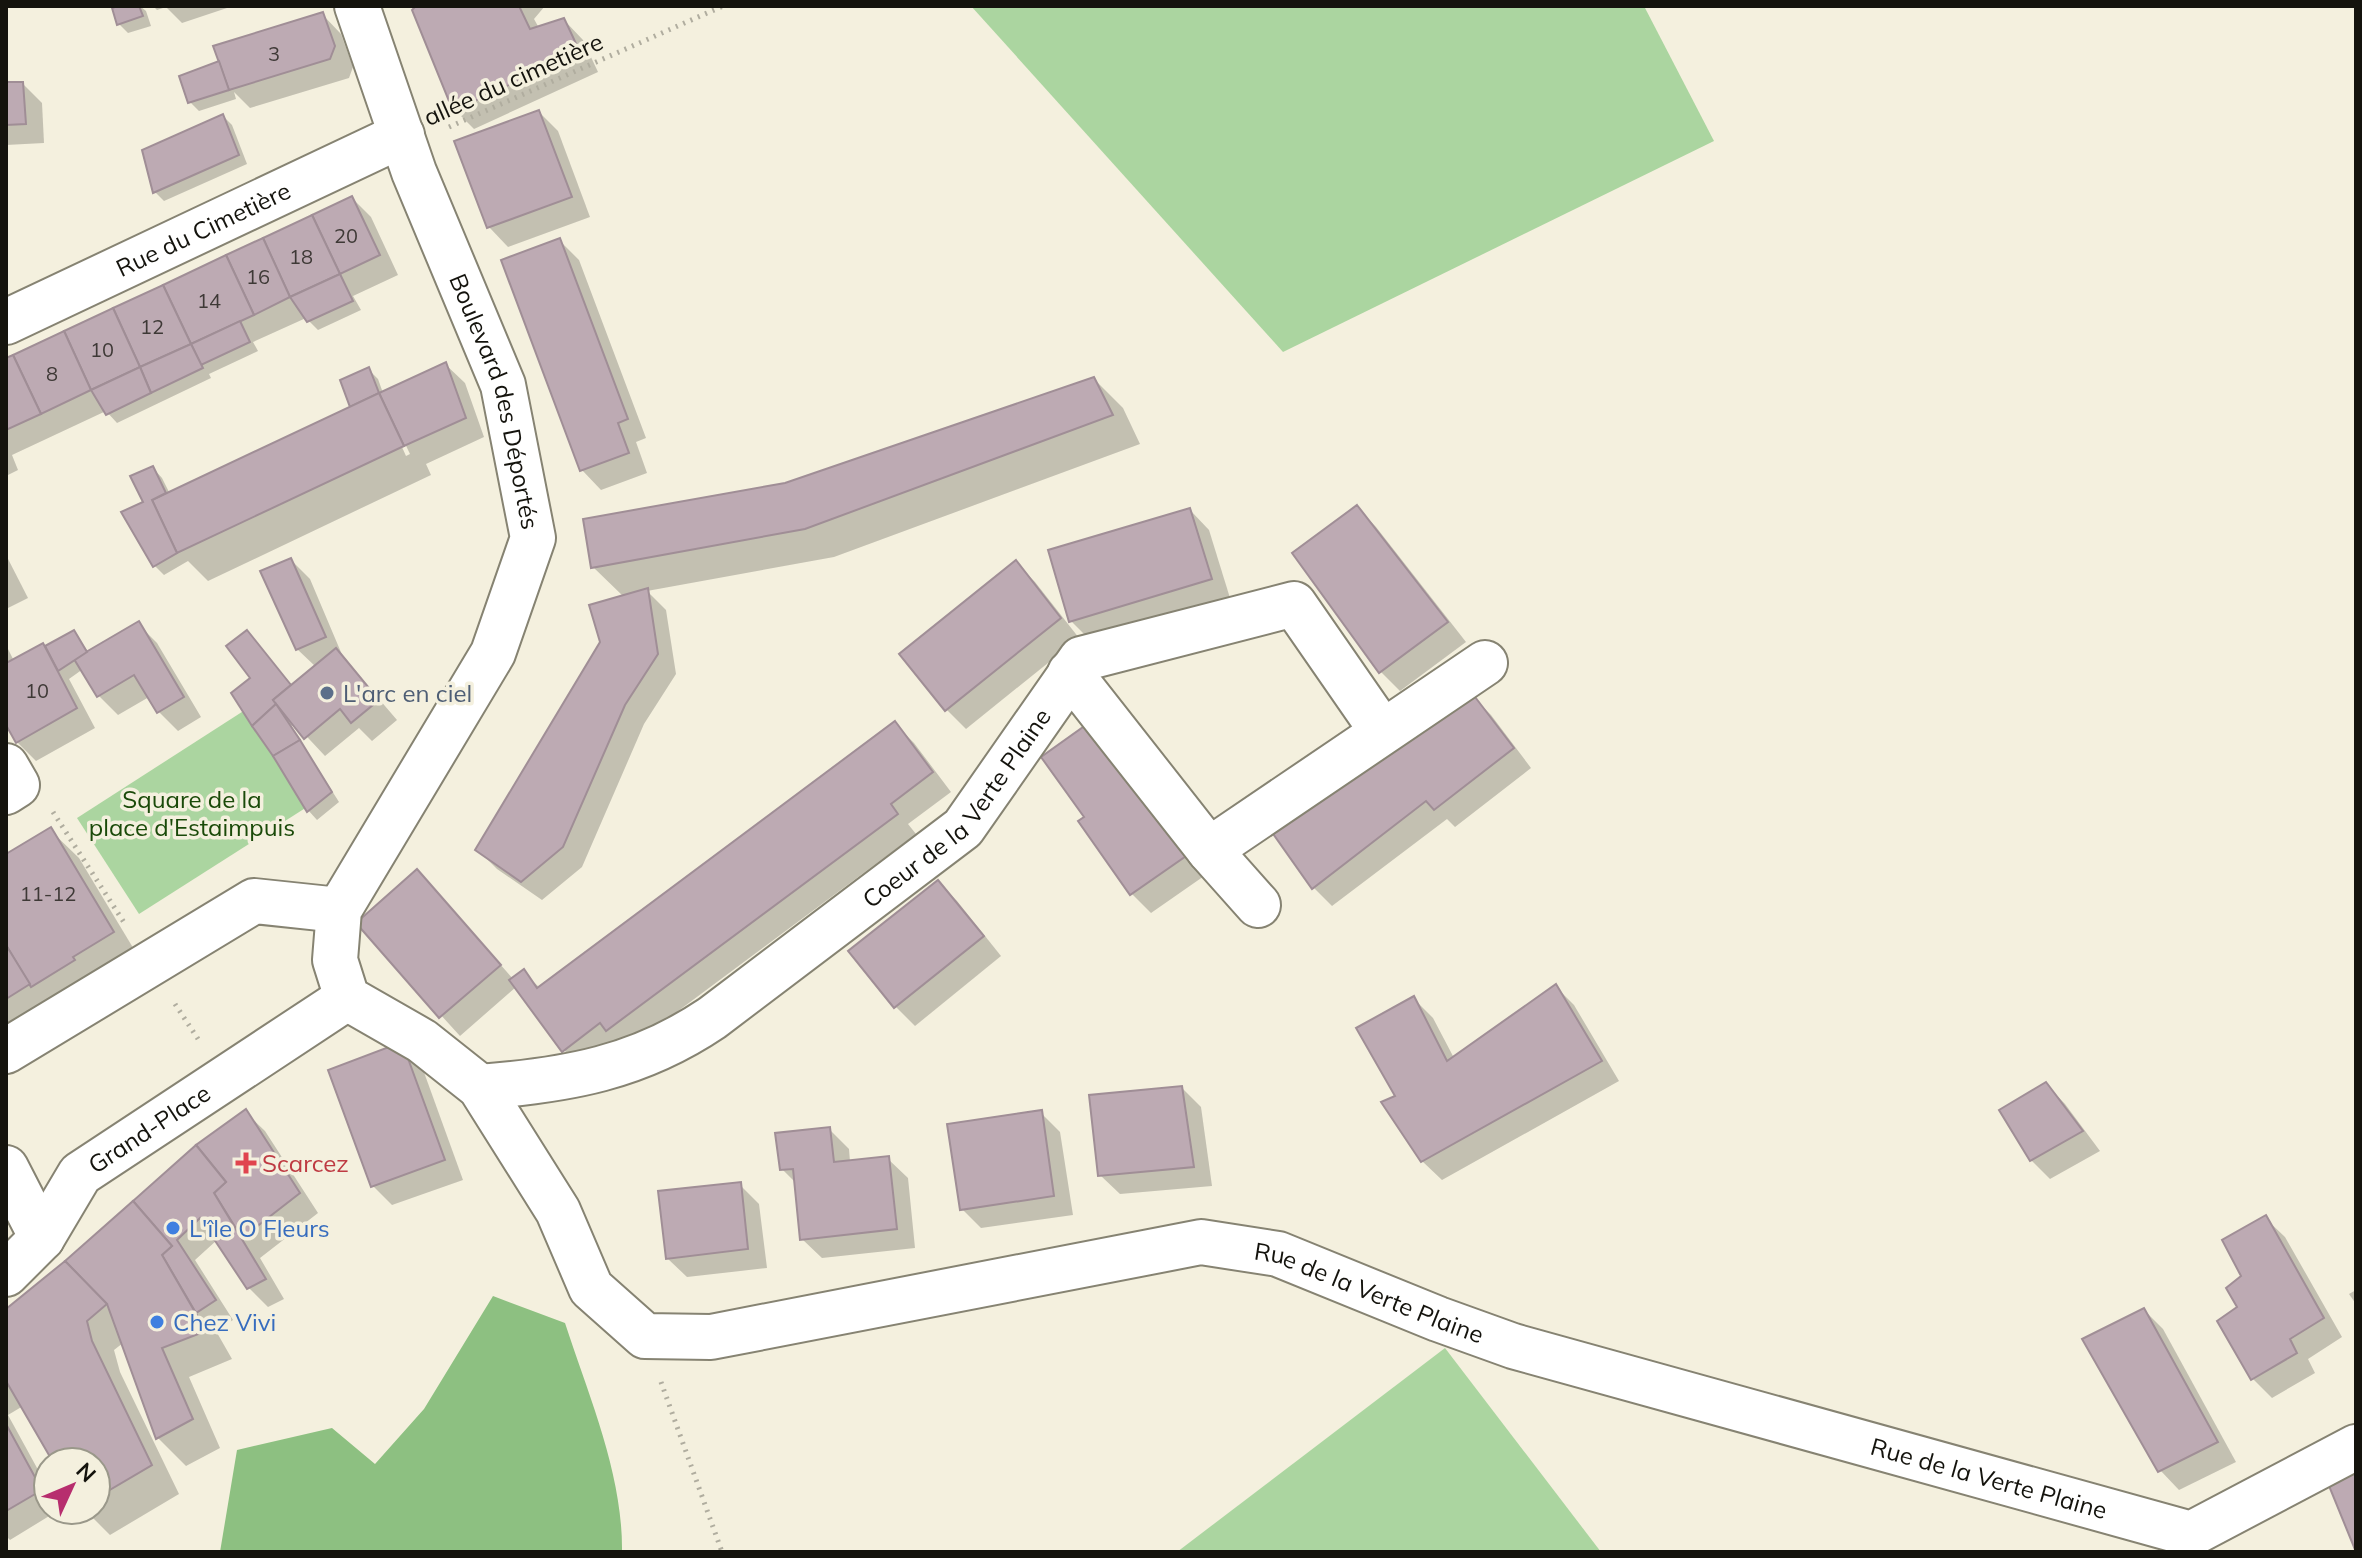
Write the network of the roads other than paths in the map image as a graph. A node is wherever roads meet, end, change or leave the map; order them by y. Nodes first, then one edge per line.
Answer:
1 (357, 6) edge
2 (404, 141) junction
3 (6, 322) edge
4 (1485, 663) dead end
5 (1070, 673) junction
6 (1382, 731) junction
7 (6, 766) edge
8 (6, 792) edge
9 (1209, 850) junction
10 (1258, 905) dead end
11 (339, 910) junction
12 (347, 998) junction
13 (6, 1051) edge
14 (480, 1087) junction
15 (6, 1168) edge
16 (42, 1238) junction
17 (6, 1274) edge
18 (2356, 1447) edge
19 (2208, 1543) edge

1 - 2 street, Boulevard des Déportés
2 - 3 street, Rue du Cimetière
2 - 11 street, Boulevard des Déportés
4 - 6 street
5 - 6 street, Coeur de la Verte Plaine
5 - 9 street
5 - 14 street, Coeur de la Verte Plaine
6 - 9 street
7 - 8 street
9 - 10 street
11 - 12 street
11 - 13 street
12 - 14 street
12 - 16 street, Grand-Place
14 - 19 street, Rue de la Verte Plaine
15 - 16 street
16 - 17 street, Grand-Place
18 - 19 street, Rue de la Verte Plaine

